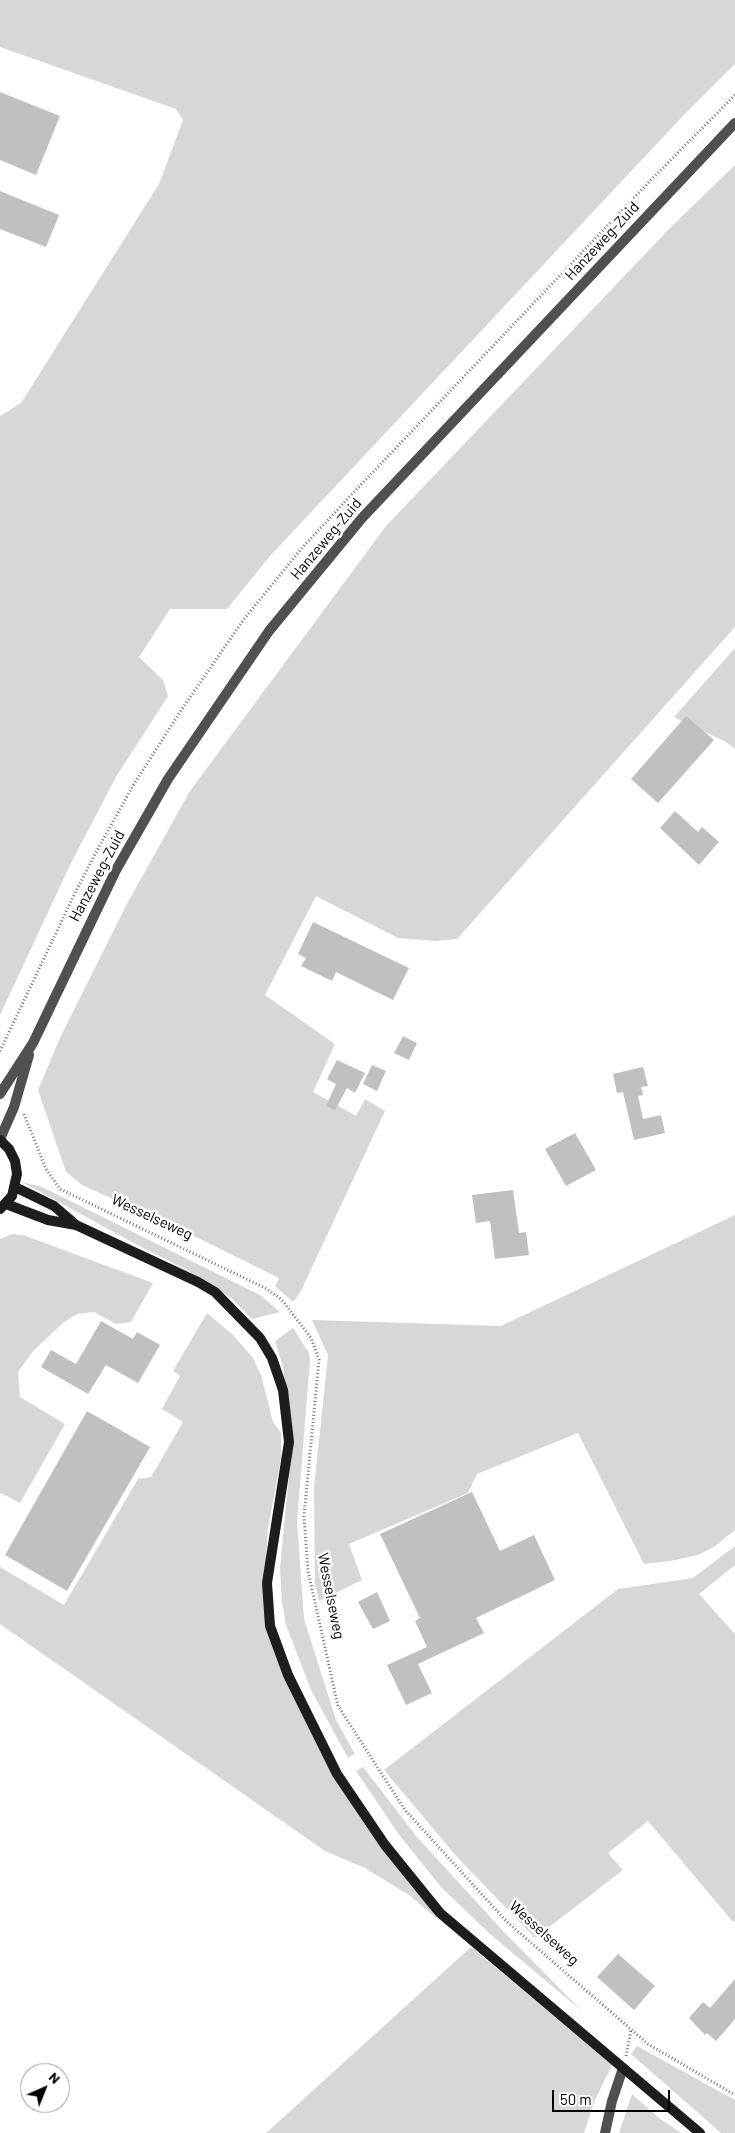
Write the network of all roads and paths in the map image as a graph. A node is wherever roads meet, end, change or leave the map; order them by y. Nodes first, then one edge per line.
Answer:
1 (735, 122) edge
2 (32, 1042) junction
3 (0, 1094) edge
4 (14, 1107) junction
5 (0, 1139) edge
6 (15, 1187) junction
7 (3, 1207) edge
8 (76, 1224) junction
9 (632, 2030) junction
10 (623, 2068) junction
11 (735, 2095) edge
12 (606, 2133) edge
13 (700, 2133) edge

1 - 2 street, Hanzeweg-Zuid
2 - 3 street, Hanzeweg-Zuid
2 - 4 street, Hanzeweg-Zuid
4 - 5 street, Hanzeweg-Zuid
4 - 9 path, Wesselseweg
5 - 6 main road
6 - 7 main road
6 - 8 main road
7 - 8 main road
8 - 10 main road
9 - 10 path
9 - 11 path, Wesselseweg
10 - 12 street
10 - 13 main road

